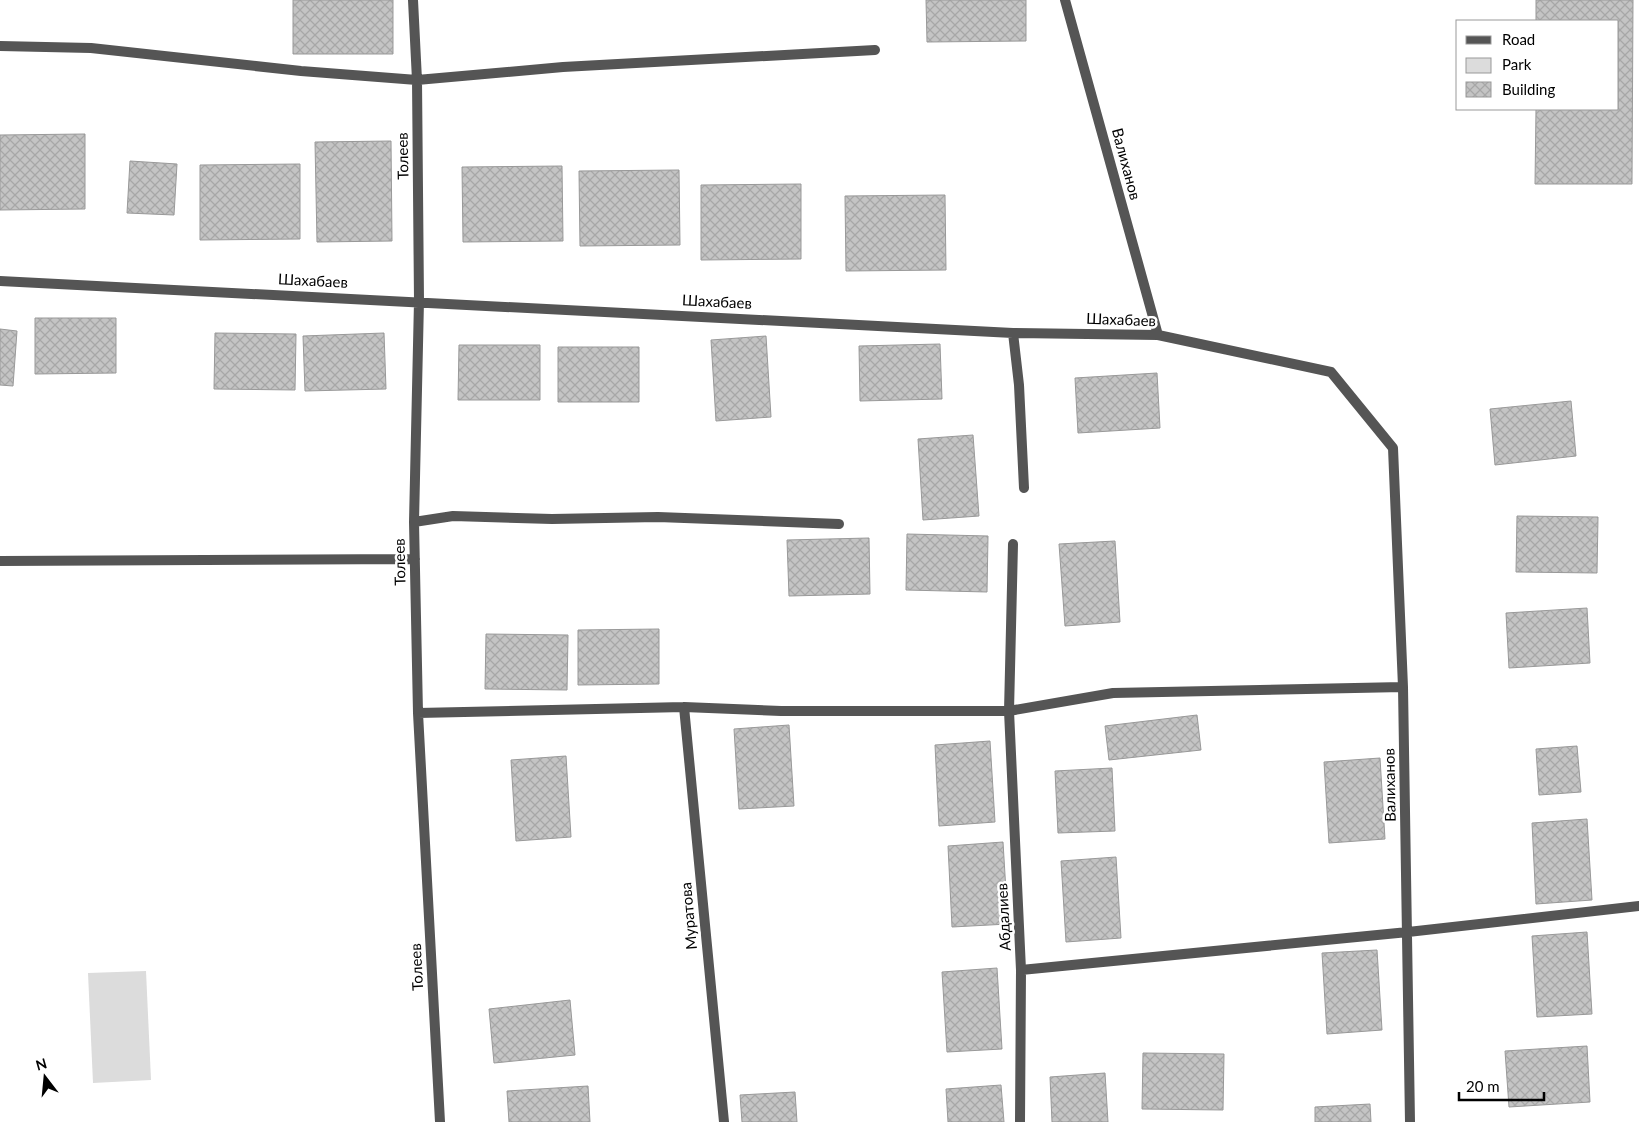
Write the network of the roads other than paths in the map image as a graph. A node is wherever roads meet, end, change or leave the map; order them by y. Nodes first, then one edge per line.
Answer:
1 (413, 0) edge
2 (1066, 0) edge
3 (0, 46) edge
4 (875, 50) dead end
5 (417, 80) junction
6 (0, 281) edge
7 (419, 301) junction
8 (1013, 333) junction
9 (1158, 335) junction
10 (1393, 448) joint
11 (1024, 488) dead end
12 (414, 522) junction
13 (839, 524) dead end
14 (1013, 544) dead end
15 (415, 559) junction
16 (0, 561) edge
17 (1403, 687) junction
18 (684, 707) junction
19 (1009, 711) junction
20 (418, 713) junction
21 (1639, 906) edge
22 (1408, 932) junction
23 (1021, 970) junction
24 (440, 1122) edge
25 (724, 1122) edge
26 (1020, 1122) edge
27 (1410, 1122) edge

1 - 5 street, Толеев
2 - 9 street, Валиханов
3 - 5 street
4 - 5 street
5 - 7 street, Толеев
6 - 7 street, Шахабаев
7 - 8 street, Шахабаев
7 - 12 street, Толеев
8 - 9 street, Шахабаев
8 - 11 street
9 - 10 street, Шахабаев
10 - 17 street, Валиханов
12 - 13 street
12 - 15 street, Толеев
14 - 19 street, Абдалиев
15 - 16 street
15 - 20 street, Толеев
17 - 19 street
17 - 22 street, Валиханов
18 - 19 street
18 - 20 street
18 - 25 street, Муратова
19 - 23 street, Абдалиев
20 - 24 street, Толеев
21 - 22 street
22 - 23 street
22 - 27 street, Валиханов
23 - 26 street, Абдалиев

